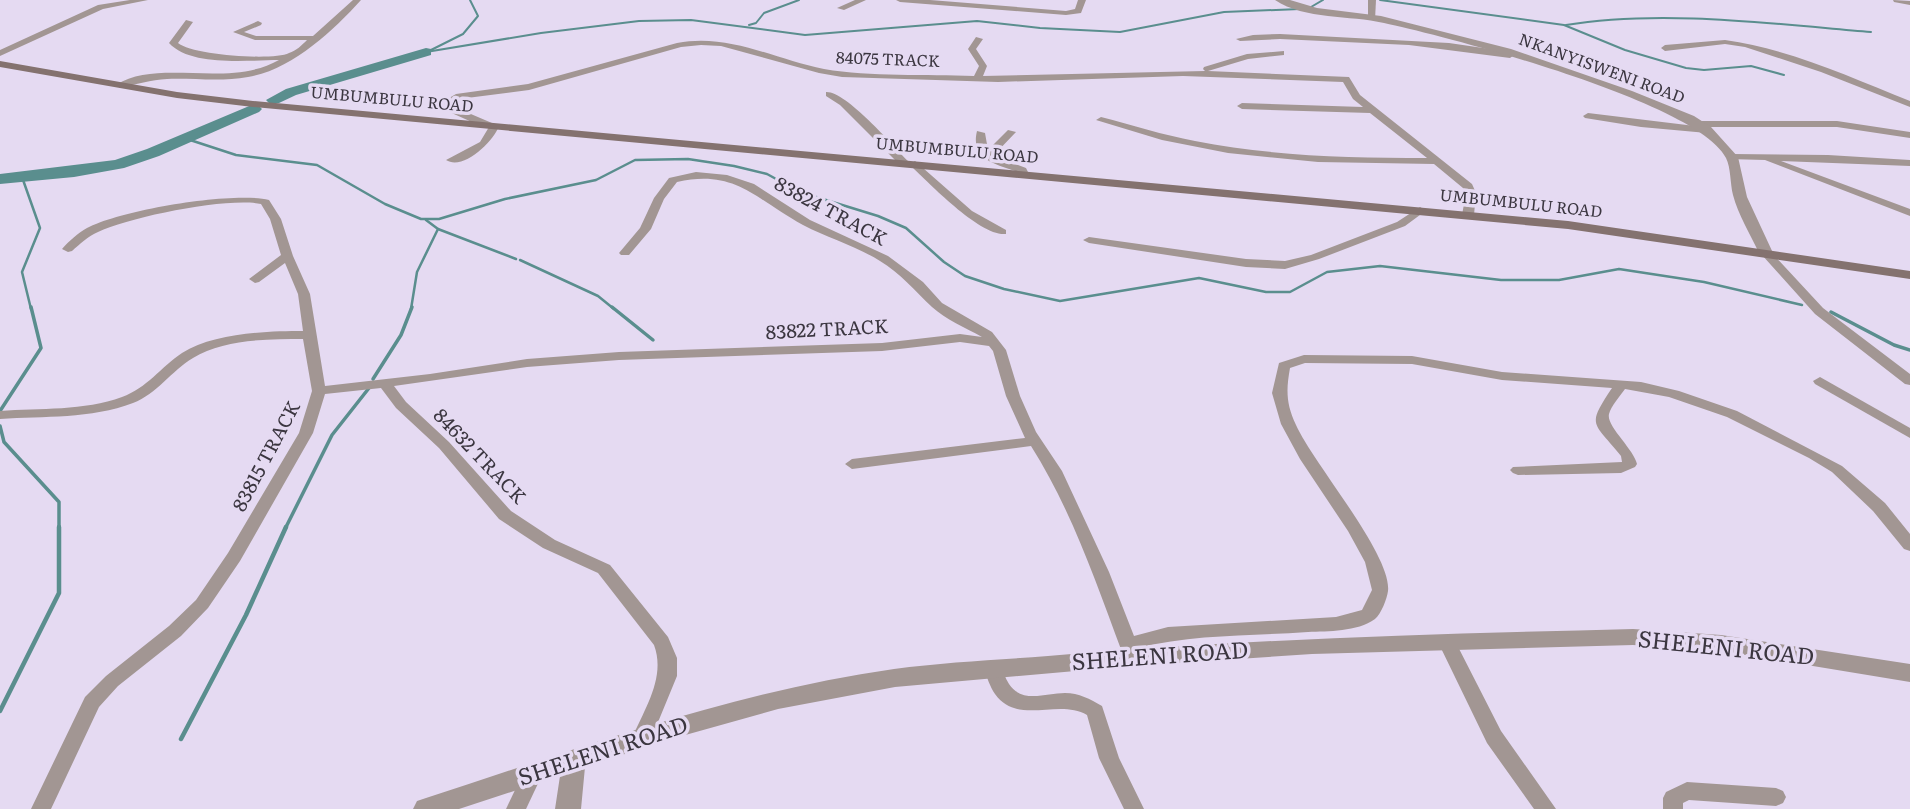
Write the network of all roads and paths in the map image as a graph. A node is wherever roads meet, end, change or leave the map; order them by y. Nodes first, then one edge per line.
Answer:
1 (356, 0) edge
2 (863, 0) edge
3 (900, 0) edge
4 (1083, 0) edge
5 (1280, 0) edge
6 (1372, 0) edge
7 (1898, 0) edge
8 (144, 1) edge
9 (1910, 3) edge
10 (841, 8) dead end
11 (1372, 18) junction
12 (189, 22) dead end
13 (258, 23) dead end
14 (313, 38) junction
15 (979, 39) dead end
16 (1240, 39) dead end
17 (1665, 48) dead end
18 (0, 53) edge
19 (1281, 53) dead end
20 (285, 57) junction
21 (1527, 57) junction
22 (0, 64) edge
23 (1195, 73) junction
24 (977, 79) junction
25 (120, 85) junction
26 (829, 94) dead end
27 (1910, 104) edge
28 (1242, 106) dead end
29 (1373, 110) junction
30 (1588, 116) dead end
31 (1101, 120) dead end
32 (490, 125) junction
33 (1703, 127) junction
34 (1011, 132) dead end
35 (980, 133) dead end
36 (1910, 135) edge
37 (986, 157) junction
38 (1732, 157) junction
39 (1762, 157) junction
40 (451, 160) dead end
41 (1438, 161) junction
42 (1910, 163) edge
43 (909, 164) junction
44 (1024, 174) junction
45 (1420, 210) junction
46 (1910, 213) edge
47 (1468, 215) junction
48 (1002, 232) dead end
49 (1089, 240) dead end
50 (68, 249) dead end
51 (625, 253) dead end
52 (1766, 253) junction
53 (288, 256) junction
54 (1910, 275) edge
55 (255, 279) dead end
56 (309, 335) junction
57 (994, 343) junction
58 (1820, 381) dead end
59 (1910, 381) edge
60 (385, 384) junction
61 (1621, 384) junction
62 (319, 391) junction
63 (0, 415) edge
64 (1910, 434) edge
65 (1034, 441) junction
66 (852, 464) dead end
67 (1518, 470) dead end
68 (1910, 545) edge
69 (1447, 642) junction
70 (1130, 650) junction
71 (993, 669) junction
72 (1910, 673) edge
73 (642, 738) junction
74 (574, 759) junction
75 (533, 773) junction
76 (1776, 797) dead end
77 (41, 809) edge
78 (426, 809) edge
79 (516, 809) edge
80 (568, 809) edge
81 (1134, 809) edge
82 (1546, 809) edge
83 (1673, 809) edge

1 - 14 street
2 - 10 street
3 - 4 street
5 - 11 street, NKANYISWENI ROAD
6 - 11 street
7 - 9 street
8 - 18 street
11 - 21 street, NKANYISWENI ROAD
12 - 20 street
13 - 14 street
14 - 20 street
15 - 24 street
16 - 21 street
17 - 27 street
19 - 23 street
20 - 25 street
21 - 33 street, NKANYISWENI ROAD
22 - 25 main road, UMBUMBULU ROAD
23 - 24 street, 84075 TRACK
23 - 29 street, 84075 TRACK
24 - 32 street, 84075 TRACK
25 - 32 main road, UMBUMBULU ROAD
26 - 43 street
28 - 29 street
29 - 41 street
30 - 33 street
31 - 41 street
32 - 40 street
32 - 43 main road, UMBUMBULU ROAD
33 - 36 street
33 - 38 street, NKANYISWENI ROAD
34 - 37 street
35 - 37 street
37 - 44 street
38 - 39 street
38 - 52 street
39 - 42 street
39 - 46 street
41 - 47 street
43 - 44 main road, UMBUMBULU ROAD
43 - 48 street
44 - 45 main road, UMBUMBULU ROAD
45 - 47 main road, UMBUMBULU ROAD
45 - 49 street
47 - 52 main road, UMBUMBULU ROAD
50 - 53 street, 83815 TRACK
51 - 57 street, 83824 TRACK
52 - 54 main road, UMBUMBULU ROAD
52 - 59 street
53 - 55 street
53 - 56 street, 83815 TRACK
56 - 62 street, 83815 TRACK
56 - 63 street
57 - 60 street, 83822 TRACK
57 - 65 street
58 - 64 street
60 - 62 street, 83822 TRACK
60 - 73 street, 84632 TRACK
61 - 67 street
61 - 68 street
61 - 70 street
62 - 77 street, 83815 TRACK
65 - 66 street
65 - 70 street
69 - 70 street, SHELENI ROAD
69 - 72 street, SHELENI ROAD
69 - 82 street
70 - 71 street, SHELENI ROAD
71 - 73 street, SHELENI ROAD
71 - 81 street
73 - 74 street, SHELENI ROAD
74 - 75 street, SHELENI ROAD
74 - 80 street
75 - 78 street, SHELENI ROAD
75 - 79 street
76 - 83 street

